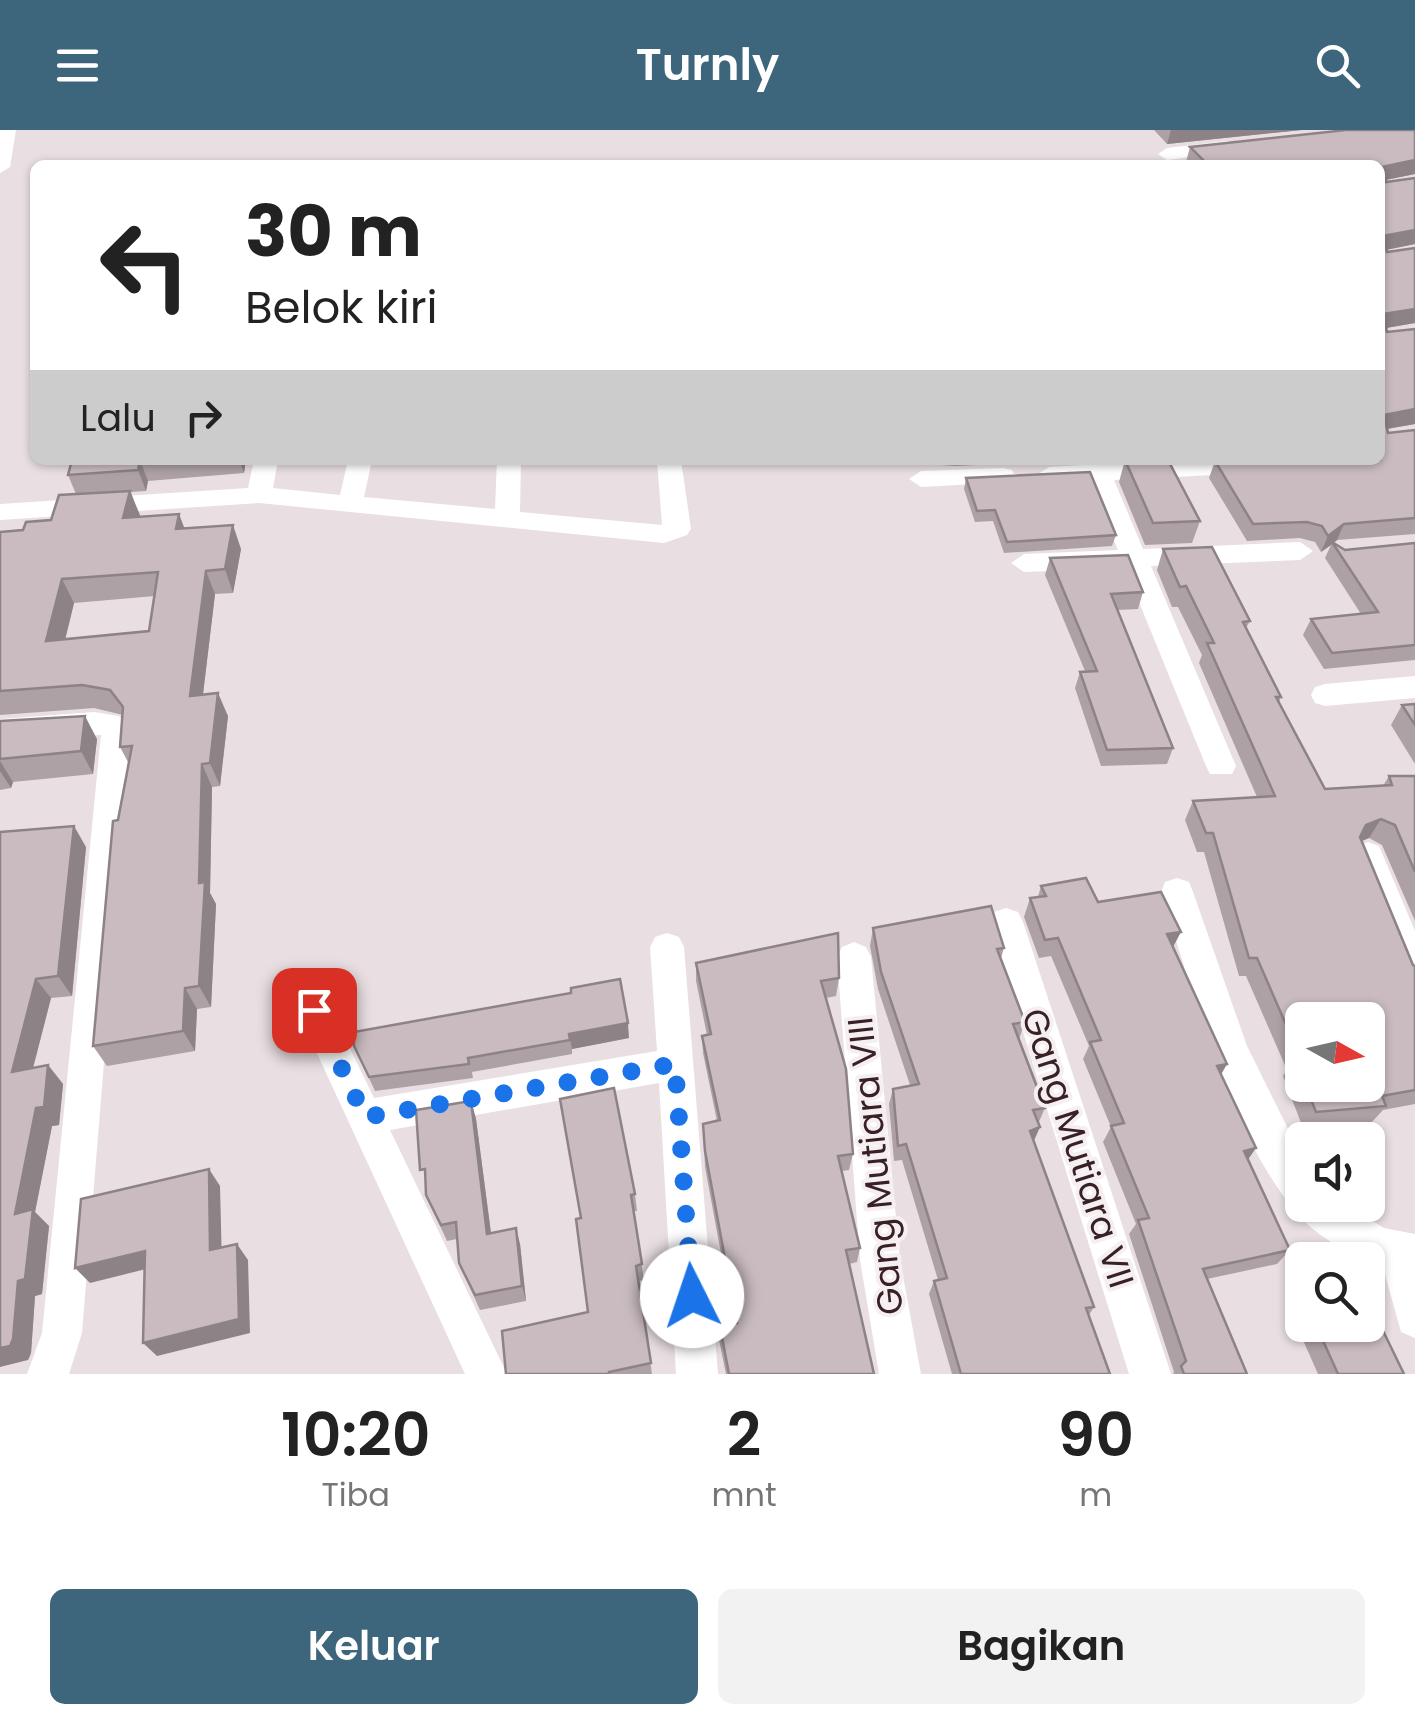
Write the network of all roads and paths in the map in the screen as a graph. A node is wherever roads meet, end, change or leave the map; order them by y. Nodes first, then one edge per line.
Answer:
1 (7, 130) edge
2 (1241, 146) edge
3 (1167, 154) dead end
4 (0, 167) edge
5 (265, 465) edge
6 (359, 465) edge
7 (509, 465) edge
8 (670, 465) edge
9 (1186, 465) edge
10 (1096, 466) edge
11 (921, 479) dead end
12 (259, 496) junction
13 (350, 504) junction
14 (0, 512) edge
15 (506, 518) junction
16 (1300, 551) dead end
17 (1135, 560) junction
18 (1024, 563) dead end
19 (1415, 687) edge
20 (1325, 695) dead end
21 (0, 730) edge
22 (1221, 766) dead end
23 (1368, 856) edge
24 (1178, 892) dead end
25 (1006, 922) dead end
26 (667, 947) dead end
27 (854, 957) dead end
28 (1415, 972) edge
29 (314, 1010) dead end
30 (675, 1064) junction
31 (365, 1117) junction
32 (1285, 1164) edge
33 (1337, 1222) edge
34 (1410, 1249) edge
35 (1415, 1318) edge
36 (48, 1374) edge
37 (486, 1374) edge
38 (697, 1374) edge
39 (900, 1374) edge
40 (1150, 1374) edge

1 - 4 street
2 - 3 street
5 - 12 street
6 - 13 street
7 - 15 street
8 - 15 street
9 - 10 street
10 - 11 street
10 - 17 street
12 - 13 street
12 - 14 street
13 - 15 street
16 - 17 street
17 - 18 street
17 - 22 street
19 - 20 street
21 - 36 street
23 - 28 street
24 - 32 street
25 - 40 street, Gang Mutiara VII
26 - 30 street
27 - 39 street, Gang Mutiara VIII
29 - 31 street
30 - 31 street
30 - 38 street
31 - 37 street
33 - 34 street
34 - 35 street

